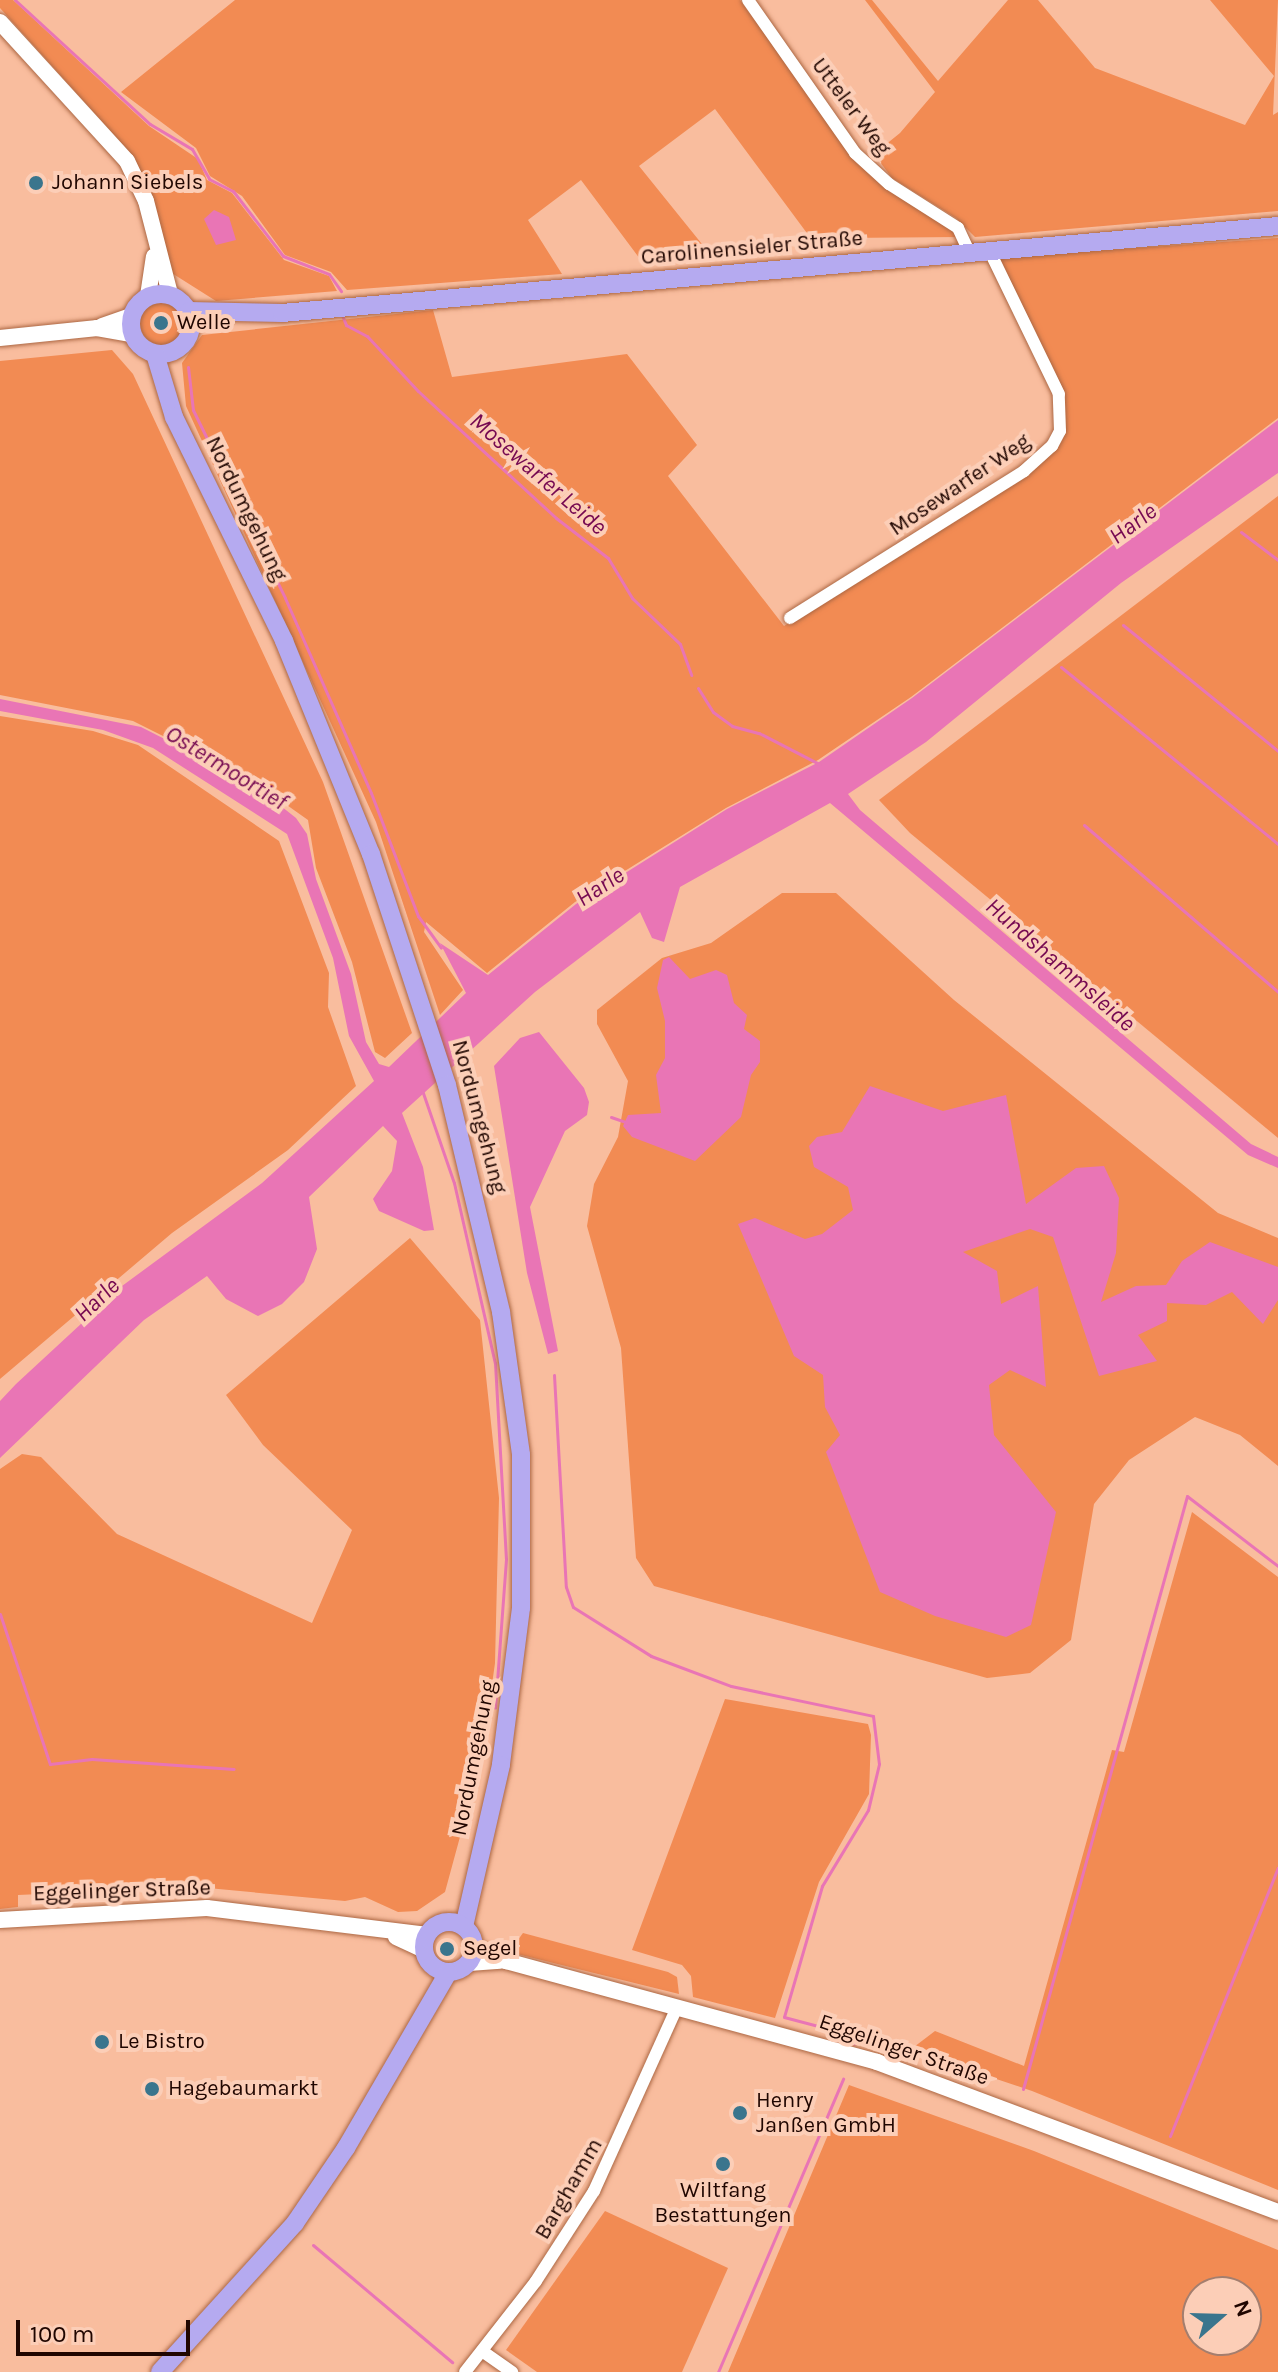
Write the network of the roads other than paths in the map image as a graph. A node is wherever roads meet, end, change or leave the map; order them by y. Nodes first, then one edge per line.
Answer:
1 (748, 0) edge
2 (0, 22) edge
3 (1278, 226) edge
4 (156, 247) junction
5 (990, 252) junction
6 (970, 254) junction
7 (170, 294) junction
8 (148, 296) junction
9 (190, 320) junction
10 (132, 325) junction
11 (0, 338) edge
12 (163, 353) junction
13 (790, 618) dead end
14 (0, 1920) edge
15 (456, 1924) junction
16 (426, 1942) junction
17 (472, 1955) junction
18 (441, 1970) junction
19 (677, 2007) junction
20 (1278, 2212) edge
21 (482, 2351) junction
22 (160, 2372) edge
23 (465, 2372) edge
24 (512, 2372) edge

1 - 6 street, Utteler Weg
2 - 4 street
3 - 5 main road, Carolinensieler Straße
4 - 7 street
4 - 8 street
5 - 6 main road, Carolinensieler Straße
5 - 13 street, Mosewarfer Weg
6 - 9 main road, Carolinensieler Straße
7 - 8 main road
7 - 9 main road
8 - 10 main road
9 - 12 main road
10 - 11 street
10 - 12 main road
12 - 15 main road, Nordumgehung
14 - 16 street, Eggelinger Straße
15 - 16 main road
15 - 17 main road
16 - 18 main road
17 - 18 main road
17 - 19 street, Eggelinger Straße
18 - 22 main road
19 - 20 street, Eggelinger Straße
19 - 21 street, Barghamm
21 - 23 street, Barghamm
21 - 24 street

